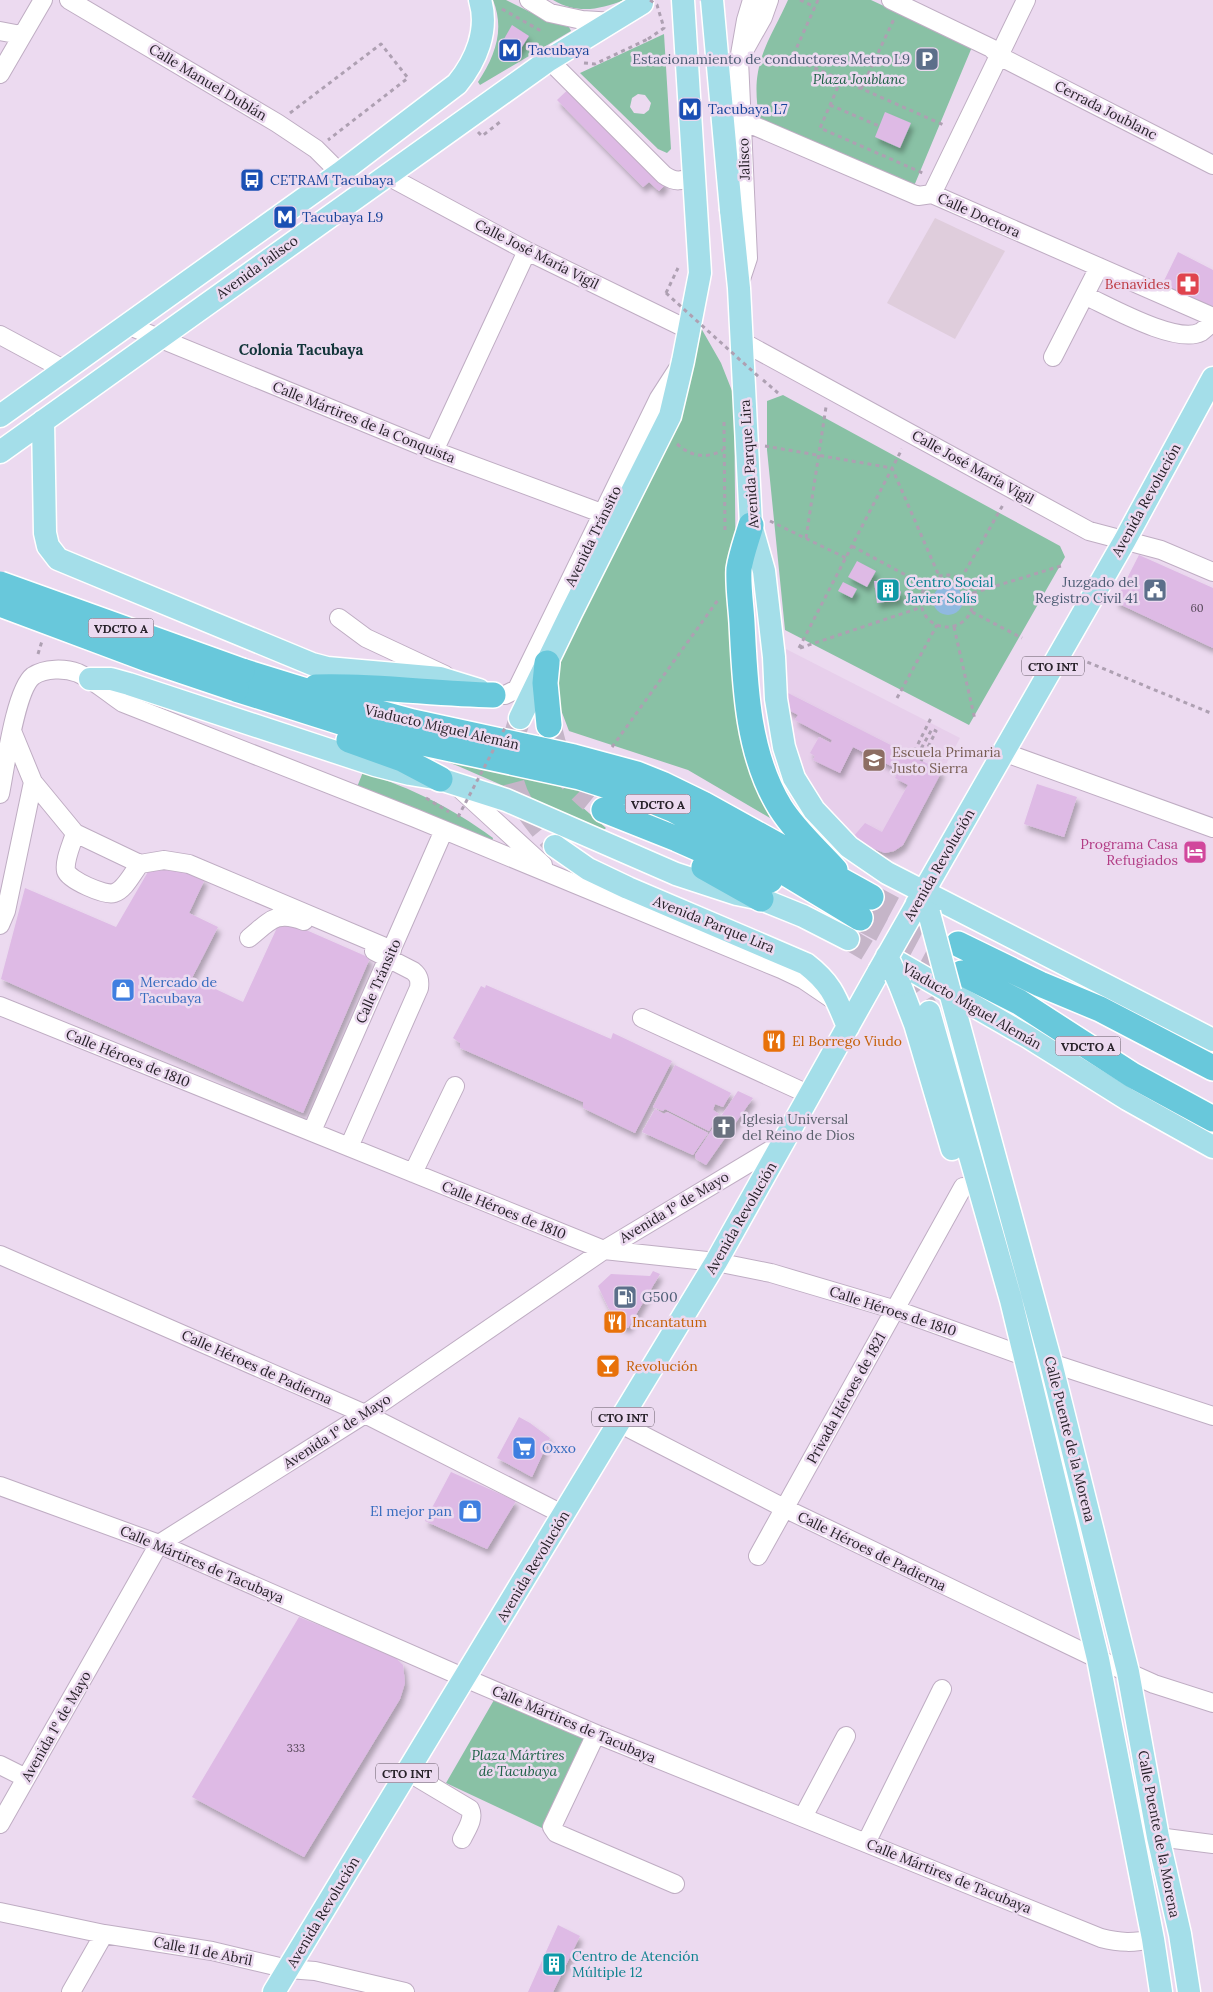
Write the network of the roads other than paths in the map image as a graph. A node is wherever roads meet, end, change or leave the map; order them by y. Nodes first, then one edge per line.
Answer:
1 (42, 0) edge
2 (69, 0) edge
3 (529, 0) edge
4 (670, 0) edge
5 (683, 0) edge
6 (712, 0) edge
7 (752, 0) edge
8 (769, 0) edge
9 (1026, 0) edge
10 (646, 2) edge
11 (896, 2) edge
12 (488, 3) edge
13 (614, 22) junction
14 (684, 27) junction
15 (0, 31) edge
16 (21, 35) junction
17 (999, 56) junction
18 (549, 60) junction
19 (739, 60) junction
20 (0, 74) edge
21 (743, 121) junction
22 (1213, 165) edge
23 (340, 173) junction
24 (386, 175) junction
25 (694, 176) junction
26 (932, 194) junction
27 (527, 250) junction
28 (1099, 267) junction
29 (739, 288) junction
30 (1086, 296) junction
31 (1213, 317) edge
32 (1213, 322) edge
33 (127, 325) junction
34 (689, 330) junction
35 (0, 335) edge
36 (158, 338) junction
37 (741, 341) junction
38 (1053, 358) dead end
39 (683, 361) junction
40 (65, 370) junction
41 (1213, 378) edge
42 (0, 416) edge
43 (43, 421) junction
44 (434, 451) junction
45 (0, 452) edge
46 (604, 514) junction
47 (762, 524) junction
48 (1124, 540) junction
49 (1213, 572) edge
50 (0, 584) edge
51 (0, 604) edge
52 (338, 618) dead end
53 (547, 663) junction
54 (90, 679) junction
55 (239, 680) junction
56 (468, 686) junction
57 (295, 687) junction
58 (493, 696) junction
59 (263, 699) junction
60 (513, 722) tunnel mouth
61 (549, 725) tunnel mouth
62 (12, 731) junction
63 (1002, 752) junction
64 (33, 782) junction
65 (439, 786) junction
66 (0, 794) edge
67 (1213, 828) edge
68 (444, 830) junction
69 (74, 833) junction
70 (555, 846) tunnel mouth
71 (140, 864) junction
72 (554, 875) junction
73 (761, 899) junction
74 (857, 903) junction
75 (923, 904) junction
76 (0, 925) edge
77 (250, 938) dead end
78 (848, 939) tunnel mouth
79 (958, 944) tunnel mouth
80 (390, 954) junction
81 (883, 964) junction
82 (956, 991) junction
83 (839, 1004) junction
84 (0, 1006) edge
85 (929, 1012) tunnel mouth
86 (642, 1018) dead end
87 (848, 1027) junction
88 (1213, 1040) edge
89 (1213, 1068) edge
90 (455, 1086) dead end
91 (810, 1095) junction
92 (1213, 1119) edge
93 (312, 1131) junction
94 (784, 1142) junction
95 (349, 1147) junction
96 (1213, 1147) edge
97 (413, 1173) junction
98 (963, 1187) junction
99 (604, 1250) junction
100 (0, 1254) edge
101 (716, 1262) junction
102 (1010, 1300) junction
103 (896, 1310) junction
104 (1024, 1356) junction
105 (1051, 1362) junction
106 (365, 1414) junction
107 (1213, 1416) edge
108 (619, 1423) junction
109 (0, 1486) edge
110 (784, 1508) junction
111 (564, 1515) junction
112 (159, 1544) junction
113 (758, 1556) dead end
114 (1098, 1659) junction
115 (1128, 1672) junction
116 (465, 1678) junction
117 (942, 1689) dead end
118 (1213, 1702) edge
119 (596, 1734) junction
120 (846, 1736) dead end
121 (0, 1764) edge
122 (408, 1772) junction
123 (26, 1778) junction
124 (803, 1817) junction
125 (0, 1824) edge
126 (1158, 1837) junction
127 (462, 1839) dead end
128 (866, 1843) junction
129 (1213, 1844) edge
130 (674, 1884) dead end
131 (0, 1912) edge
132 (104, 1934) junction
133 (1153, 1939) junction
134 (288, 1969) junction
135 (70, 1992) edge
136 (274, 1992) edge
137 (405, 1992) edge
138 (1161, 1992) edge
139 (1189, 1992) edge

1 - 16 street
2 - 23 street, Calle Manuel Dublán
3 - 13 street
4 - 14 main road
5 - 14 main road
6 - 29 main road, Avenida Parque Lira, bridge
7 - 19 street, Jalisco
8 - 19 street
9 - 17 street
10 - 13 main road, Avenida Jalisco
11 - 17 street, Cerrada Joublanc
12 - 23 main road, Avenida Jalisco
13 - 18 main road, Avenida Jalisco
14 - 25 main road
15 - 16 street
16 - 20 street
17 - 22 street, Cerrada Joublanc
17 - 26 street
18 - 24 main road, Avenida Jalisco
18 - 25 street
19 - 21 street, Jalisco
21 - 26 street, Calle Doctora
21 - 29 street, Jalisco
23 - 33 main road, Avenida Jalisco
24 - 27 street, Calle José María Vigil
24 - 36 main road, Avenida Jalisco
25 - 34 main road
26 - 28 street, Calle Doctora
27 - 34 street, Calle José María Vigil
27 - 44 street
28 - 30 street
28 - 31 street, Calle Doctora
29 - 37 main road, Avenida Parque Lira
30 - 32 street
30 - 38 street
33 - 36 street, Calle Mártires de la Conquista
33 - 40 main road, Avenida Jalisco
34 - 39 main road
35 - 40 street
36 - 43 main road, Avenida Jalisco
36 - 44 street, Calle Mártires de la Conquista
37 - 47 main road, Avenida Parque Lira
37 - 48 street, Calle José María Vigil
39 - 46 street, Avenida Tránsito
39 - 53 main road
40 - 42 main road, Avenida Jalisco
41 - 48 main road, Avenida Revolución / CTO INT
43 - 45 main road, Avenida Jalisco
43 - 56 main road
44 - 46 street, Calle Mártires de la Conquista
46 - 58 street, Avenida Tránsito
47 - 74 highway
47 - 75 main road, Avenida Parque Lira
48 - 49 street, Calle José María Vigil
48 - 63 main road, Avenida Revolución / CTO INT
50 - 55 highway, Viaducto Miguel Alemán / VDCTO A, bridge
51 - 55 highway, Viaducto Miguel Alemán / VDCTO A, bridge
52 - 56 street
53 - 60 main road
53 - 61 highway
54 - 62 street
54 - 65 main road
54 - 68 street
55 - 57 highway, Viaducto Miguel Alemán / VDCTO A
55 - 59 highway, Viaducto Miguel Alemán / VDCTO A
56 - 58 main road
57 - 58 highway
57 - 74 highway, Viaducto Miguel Alemán / VDCTO A
59 - 65 highway
59 - 74 highway, Viaducto Miguel Alemán / VDCTO A
62 - 64 street
62 - 66 street
63 - 67 street
63 - 75 main road, Avenida Revolución / CTO INT
64 - 69 street
64 - 76 street
65 - 72 street
65 - 73 main road
68 - 72 street
68 - 80 street, Calle Tránsito
69 - 71 street
69 - 71 street
70 - 83 main road, Avenida Parque Lira
71 - 80 street
72 - 83 street
73 - 74 highway
73 - 78 main road
75 - 81 main road, Avenida Revolución / CTO INT, bridge
75 - 82 main road, Calle Puente de la Morena, bridge
75 - 88 main road
77 - 80 street
79 - 89 highway, VDCTO A
80 - 93 street, Calle Tránsito
80 - 95 street
81 - 82 main road, Viaducto Miguel Alemán
81 - 87 main road, Avenida Revolución / CTO INT
81 - 98 main road, Calle Puente de la Morena, bridge
82 - 92 highway, Viaducto Miguel Alemán / VDCTO A
82 - 96 main road, Viaducto Miguel Alemán
82 - 105 main road, Calle Puente de la Morena
83 - 87 main road, Avenida Parque Lira
84 - 93 street, Calle Héroes de 1810
85 - 102 main road, Calle Puente de la Morena
86 - 91 street
87 - 91 main road, Avenida Revolución / CTO INT
90 - 97 street
91 - 94 main road, Avenida Revolución / CTO INT
93 - 95 street, Calle Héroes de 1810
94 - 99 street, Avenida 1º de Mayo
94 - 101 main road, Avenida Revolución / CTO INT
95 - 97 street, Calle Héroes de 1810
97 - 99 street, Calle Héroes de 1810
98 - 102 main road, Calle Puente de la Morena
98 - 103 street, Privada Héroes de 1821
99 - 101 street, Calle Héroes de 1810
99 - 106 street, Avenida 1º de Mayo
100 - 106 street, Calle Héroes de Padierna
101 - 103 street, Calle Héroes de 1810
101 - 108 main road, Avenida Revolución / CTO INT
102 - 104 main road, Calle Puente de la Morena
103 - 104 street, Calle Héroes de 1810
103 - 110 street, Privada Héroes de 1821
104 - 114 main road, Calle Puente de la Morena
105 - 107 street
105 - 115 main road, Calle Puente de la Morena
106 - 111 street, Calle Héroes de Padierna
106 - 112 street, Avenida 1º de Mayo
108 - 110 street, Calle Héroes de Padierna
108 - 111 main road, Avenida Revolución / CTO INT
109 - 112 street, Calle Mártires de Tacubaya
110 - 113 street, Privada Héroes de 1821
110 - 114 street, Calle Héroes de Padierna
111 - 116 main road, Avenida Revolución / CTO INT
112 - 116 street, Calle Mártires de Tacubaya
112 - 123 street, Avenida 1º de Mayo
114 - 115 street, Calle Héroes de Padierna
114 - 133 main road, Calle Puente de la Morena
115 - 118 street, Calle Héroes de Padierna
115 - 126 main road, Calle Puente de la Morena
116 - 119 street, Calle Mártires de Tacubaya
116 - 122 main road, Avenida Revolución / CTO INT
117 - 128 street
119 - 124 street, Calle Mártires de Tacubaya
119 - 130 street
120 - 124 street
121 - 123 street
122 - 127 street
122 - 134 main road, Avenida Revolución / CTO INT
123 - 125 street, Avenida 1º de Mayo
124 - 128 street, Calle Mártires de Tacubaya
126 - 129 street
126 - 139 main road, Calle Puente de la Morena
128 - 133 street, Calle Mártires de Tacubaya
131 - 132 street, Calle 11 de Abril
132 - 134 street, Calle 11 de Abril
132 - 135 street
133 - 138 main road, Calle Puente de la Morena
134 - 136 main road, Avenida Revolución / CTO INT
134 - 137 street, Calle 11 de Abril

